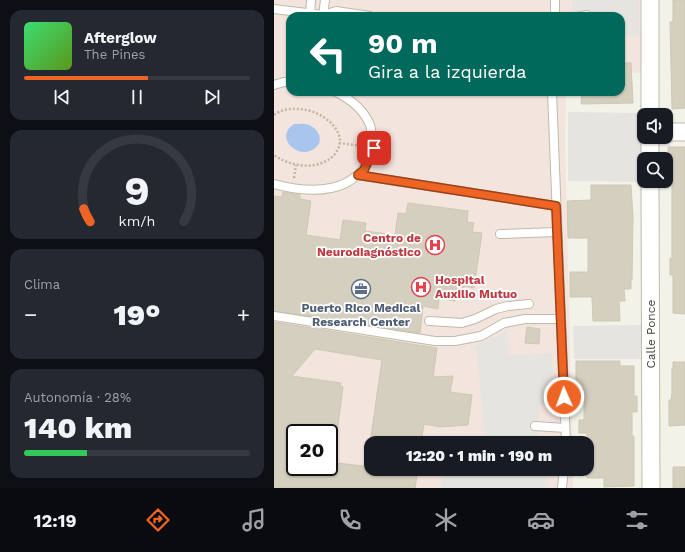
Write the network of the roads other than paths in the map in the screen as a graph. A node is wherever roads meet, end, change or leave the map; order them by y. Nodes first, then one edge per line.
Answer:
1 (312, 0) edge
2 (326, 0) edge
3 (555, 0) edge
4 (650, 0) edge
5 (274, 9) edge
6 (336, 11) joint
7 (292, 12) edge
8 (310, 12) edge
9 (324, 12) edge
10 (343, 12) edge
11 (555, 12) edge
12 (286, 82) edge
13 (274, 85) edge
14 (344, 96) edge
15 (552, 96) edge
16 (650, 108) edge
17 (673, 132) edge
18 (685, 132) edge
19 (358, 175) junction
20 (274, 184) edge
21 (650, 188) edge
22 (556, 206) junction
23 (557, 232) junction
24 (500, 234) dead end
25 (529, 304) dead end
26 (274, 316) edge
27 (561, 319) junction
28 (429, 321) dead end
29 (535, 426) dead end
30 (566, 428) junction
31 (566, 436) edge
32 (563, 476) edge
33 (562, 488) edge
34 (651, 488) edge

1 - 8 lane
2 - 6 lane
2 - 9 lane
3 - 11 lane
4 - 16 street
5 - 7 lane
6 - 10 lane
12 - 13 lane
14 - 19 lane
15 - 22 lane
17 - 18 street
19 - 20 lane
19 - 22 lane
21 - 34 street, Calle Ponce
22 - 23 lane
23 - 24 lane
23 - 27 lane
25 - 28 lane
26 - 27 lane
27 - 30 lane
29 - 30 lane
30 - 31 lane
32 - 33 lane

